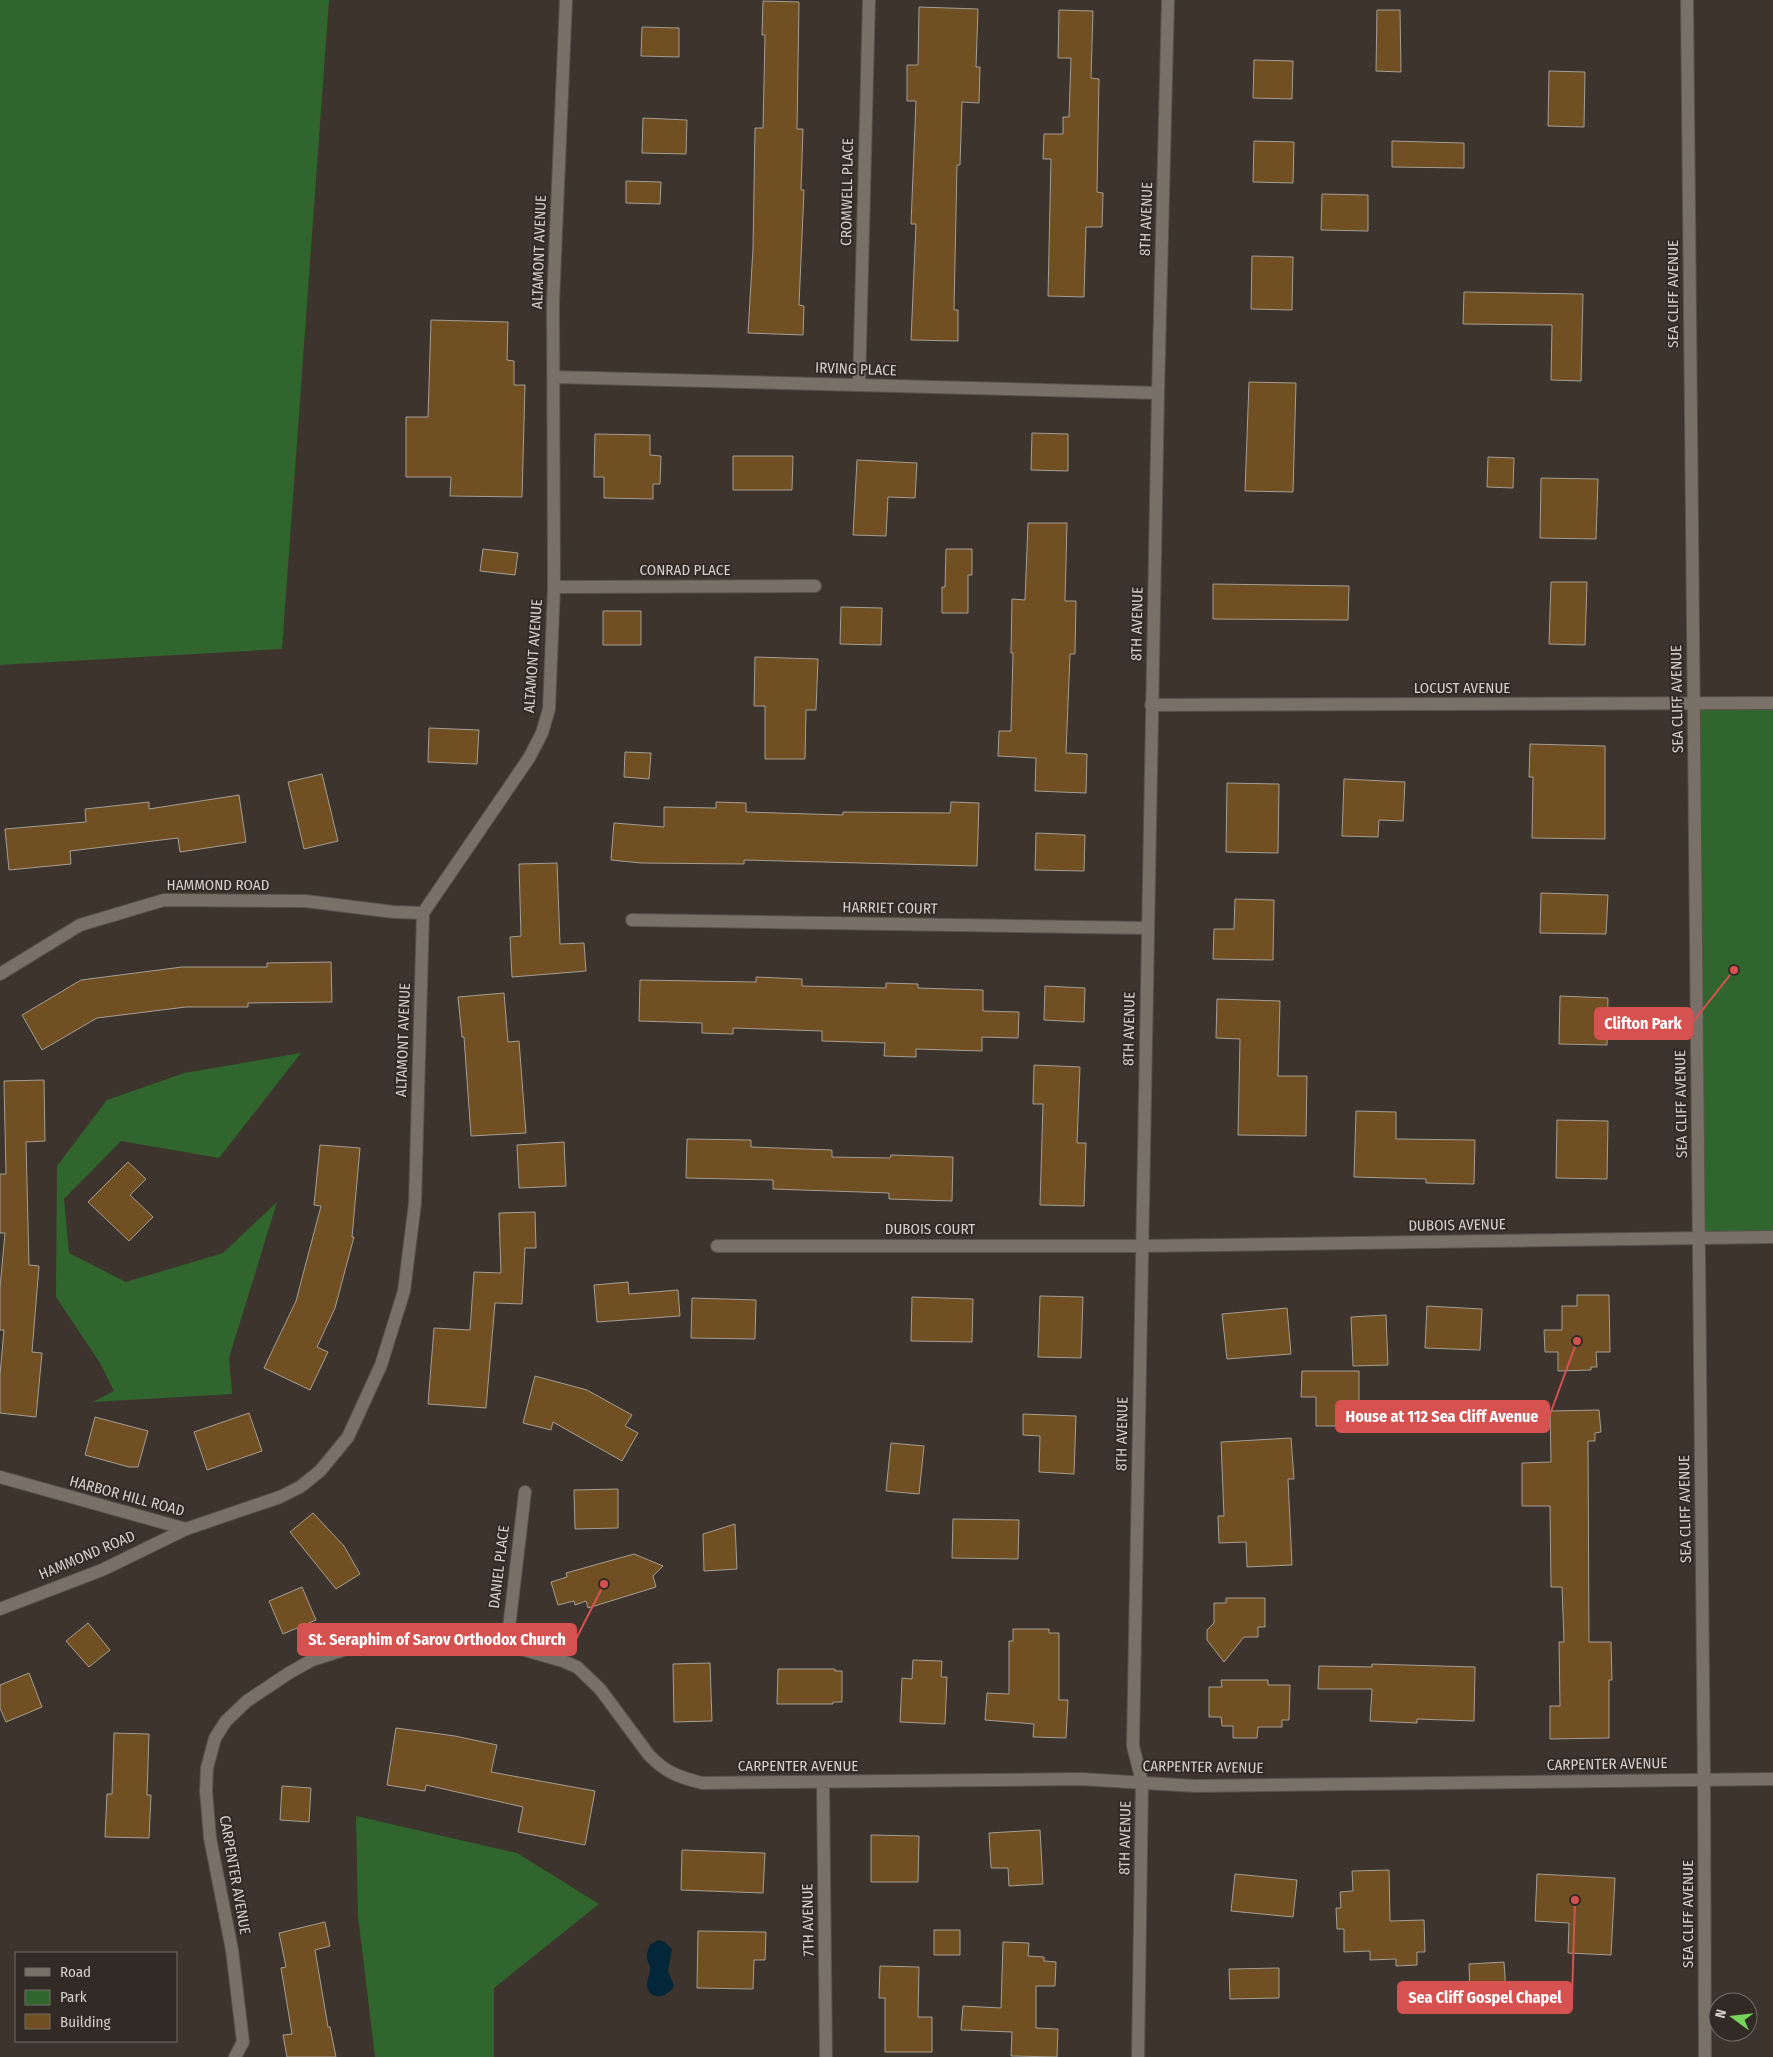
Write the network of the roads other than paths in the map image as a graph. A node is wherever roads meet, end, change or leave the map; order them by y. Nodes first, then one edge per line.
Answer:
1 (566, 0) edge
2 (869, 0) edge
3 (1168, 0) edge
4 (1687, 0) edge
5 (554, 377) junction
6 (859, 385) junction
7 (1158, 393) junction
8 (815, 586) dead end
9 (554, 587) junction
10 (1693, 703) junction
11 (1773, 703) edge
12 (1151, 706) junction
13 (423, 913) junction
14 (632, 920) dead end
15 (1147, 928) junction
16 (0, 974) edge
17 (1773, 1237) edge
18 (1698, 1238) junction
19 (717, 1246) dead end
20 (1142, 1246) junction
21 (399, 1307) joint
22 (0, 1477) edge
23 (525, 1492) dead end
24 (186, 1529) junction
25 (0, 1609) edge
26 (506, 1645) junction
27 (1773, 1779) edge
28 (1704, 1780) junction
29 (1142, 1782) junction
30 (823, 1783) junction
31 (243, 2042) junction
32 (230, 2057) edge
33 (235, 2057) edge
34 (826, 2057) edge
35 (1138, 2057) edge
36 (1704, 2057) edge

1 - 5 street, ALTAMONT AVENUE
2 - 6 street, CROMWELL PLACE
3 - 7 street, 8TH AVENUE
4 - 10 street, SEA CLIFF AVENUE
5 - 6 street, IRVING PLACE
5 - 9 street, ALTAMONT AVENUE
6 - 7 street, IRVING PLACE
7 - 12 street, 8TH AVENUE
8 - 9 street, CONRAD PLACE
9 - 13 street, ALTAMONT AVENUE
10 - 11 street, LOCUST AVENUE
10 - 12 street, LOCUST AVENUE
10 - 18 street, SEA CLIFF AVENUE
12 - 15 street, 8TH AVENUE
13 - 16 street, HAMMOND ROAD
13 - 21 street, ALTAMONT AVENUE
14 - 15 street, HARRIET COURT
15 - 20 street, 8TH AVENUE
17 - 18 street, DUBOIS AVENUE
18 - 20 street, DUBOIS AVENUE
18 - 28 street, SEA CLIFF AVENUE
19 - 20 street, DUBOIS COURT
20 - 29 street, 8TH AVENUE
21 - 24 street, HARBOR HILL ROAD
22 - 24 street, HARBOR HILL ROAD
23 - 26 street, DANIEL PLACE
24 - 25 street, HAMMOND ROAD
26 - 30 street, CARPENTER AVENUE
26 - 31 street, CARPENTER AVENUE
27 - 28 street, CARPENTER AVENUE
28 - 29 street, CARPENTER AVENUE
28 - 36 street, SEA CLIFF AVENUE
29 - 30 street, CARPENTER AVENUE
29 - 35 street, 8TH AVENUE
30 - 34 street, 7TH AVENUE
31 - 32 street
31 - 33 street

